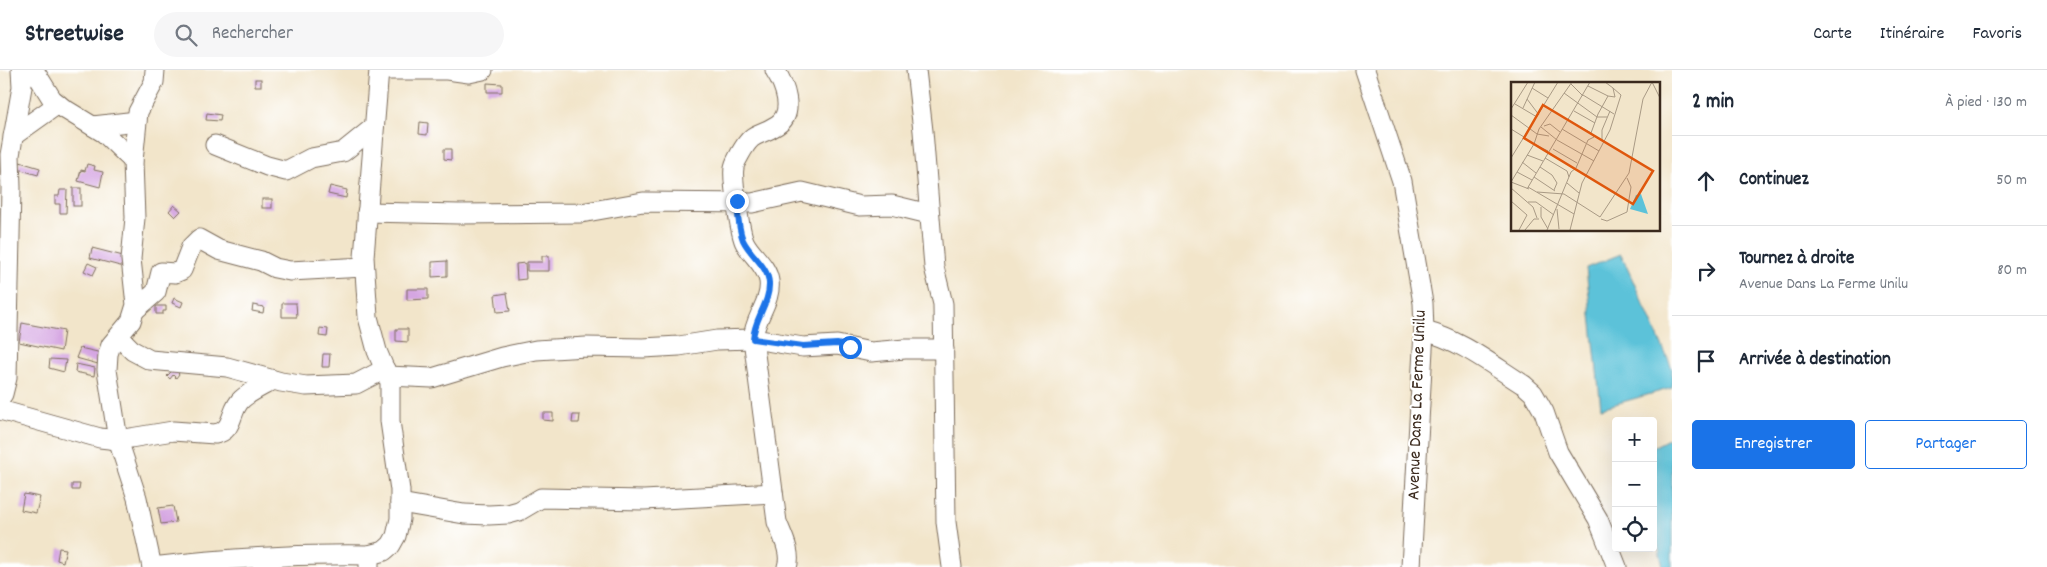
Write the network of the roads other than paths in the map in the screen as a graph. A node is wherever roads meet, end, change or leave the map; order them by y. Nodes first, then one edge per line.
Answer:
1 (21, 70) edge
2 (34, 70) edge
3 (155, 70) edge
4 (483, 70) edge
5 (775, 70) edge
6 (916, 70) edge
7 (1365, 70) edge
8 (58, 104) junction
9 (137, 121) junction
10 (93, 126) junction
11 (374, 127) junction
12 (13, 136) junction
13 (215, 145) dead end
14 (133, 161) junction
15 (737, 201) junction
16 (5, 206) edge
17 (367, 212) junction
18 (928, 214) junction
19 (5, 250) edge
20 (364, 267) junction
21 (135, 310) junction
22 (1424, 331) junction
23 (119, 337) junction
24 (753, 339) junction
25 (944, 349) junction
26 (387, 372) junction
27 (273, 380) junction
28 (0, 398) edge
29 (0, 410) edge
30 (118, 440) junction
31 (773, 493) junction
32 (400, 503) junction
33 (369, 561) edge
34 (152, 567) edge
35 (787, 567) edge
36 (952, 567) edge
37 (1411, 567) edge
38 (1617, 567) edge

1 - 12 street
2 - 8 street
3 - 9 street
4 - 11 street
5 - 15 street
6 - 18 street
7 - 22 street, Avenue Dans La Ferme Unilu
8 - 10 street
8 - 12 street
9 - 10 street
9 - 14 street
10 - 14 street
11 - 13 street
11 - 17 street
12 - 16 street
14 - 21 street
15 - 17 street
15 - 18 street
15 - 24 street
16 - 19 street
17 - 20 street
18 - 25 street
19 - 28 street
20 - 21 street
20 - 26 street
21 - 23 street
22 - 37 street, Avenue Dans La Ferme Unilu
22 - 38 street
23 - 27 street
23 - 30 street
24 - 25 street
24 - 26 street
24 - 31 street
25 - 36 street
26 - 27 street
26 - 32 street
27 - 30 street
29 - 30 street
30 - 34 street
31 - 32 street
31 - 35 street
32 - 33 street
33 - 34 street

